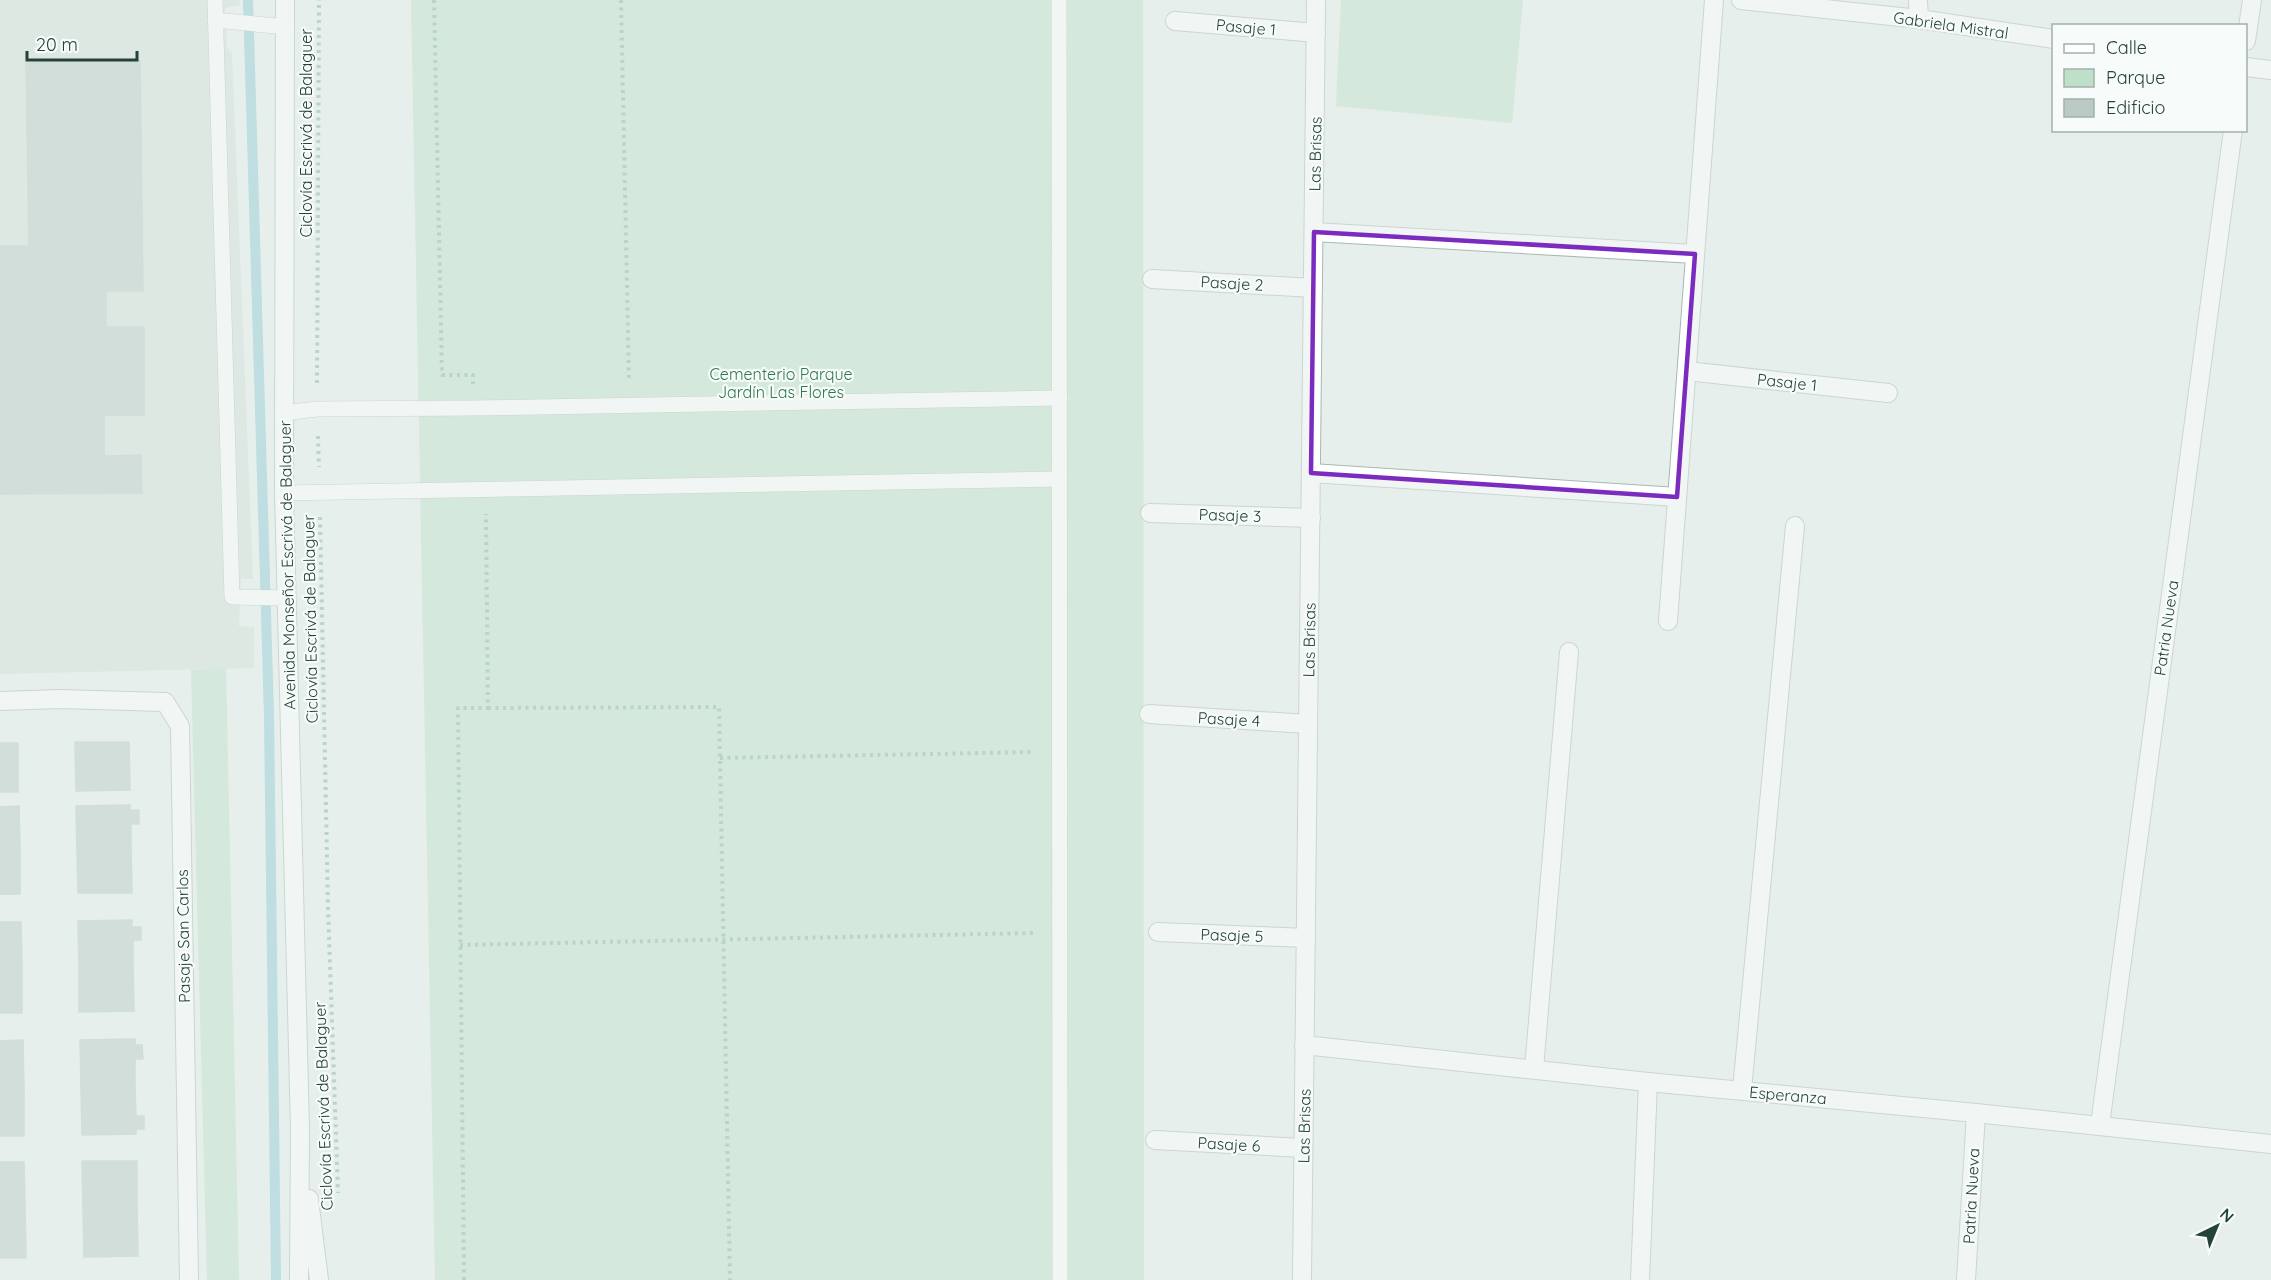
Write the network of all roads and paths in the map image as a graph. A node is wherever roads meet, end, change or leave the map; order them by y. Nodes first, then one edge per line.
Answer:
1 (215, 0) edge
2 (285, 0) edge
3 (319, 0) edge
4 (434, 0) edge
5 (621, 0) edge
6 (1059, 0) edge
7 (1317, 0) edge
8 (1714, 0) edge
9 (1741, 0) edge
10 (1918, 0) edge
11 (2252, 0) edge
12 (1919, 19) junction
13 (215, 20) junction
14 (1175, 21) dead end
15 (286, 27) junction
16 (1316, 33) junction
17 (2247, 34) edge
18 (2052, 39) edge
19 (2247, 67) edge
20 (2271, 70) edge
21 (2233, 132) edge
22 (1314, 232) junction
23 (1695, 255) junction
24 (1152, 279) dead end
25 (1313, 288) junction
26 (1687, 371) junction
27 (1888, 393) dead end
28 (1060, 398) junction
29 (629, 406) junction
30 (474, 408) junction
31 (316, 409) junction
32 (283, 413) junction
33 (1311, 473) junction
34 (1059, 479) junction
35 (486, 489) junction
36 (320, 493) junction
37 (284, 494) junction
38 (1677, 497) junction
39 (1150, 513) dead end
40 (1311, 518) junction
41 (1795, 526) dead end
42 (287, 598) junction
43 (1668, 621) dead end
44 (1569, 652) dead end
45 (0, 701) edge
46 (488, 708) junction
47 (1149, 714) dead end
48 (1308, 724) junction
49 (1060, 752) junction
50 (720, 758) junction
51 (1158, 932) dead end
52 (1060, 933) junction
53 (1306, 938) junction
54 (723, 940) junction
55 (460, 945) junction
56 (1304, 1045) junction
57 (1534, 1069) junction
58 (1648, 1082) junction
59 (1742, 1090) junction
60 (1976, 1113) junction
61 (2100, 1125) junction
62 (300, 1129) junction
63 (1155, 1140) dead end
64 (2271, 1144) edge
65 (1303, 1148) junction
66 (339, 1203) dead end
67 (189, 1280) edge
68 (299, 1280) edge
69 (319, 1280) edge
70 (464, 1280) edge
71 (730, 1280) edge
72 (1060, 1280) edge
73 (1302, 1280) edge
74 (1640, 1280) edge
75 (1966, 1280) edge

1 - 13 lane
2 - 15 street, Avenida Monseñor Escrivá de Balaguer
3 - 31 path, Ciclovía Escrivá de Balaguer
4 - 30 path
5 - 29 path
6 - 28 lane
7 - 16 street, Las Brisas
8 - 23 street
9 - 12 street, Gabriela Mistral
10 - 12 street
11 - 17 street
12 - 18 street, Gabriela Mistral
13 - 15 lane
13 - 42 lane
14 - 16 street, Pasaje 1
15 - 32 street, Avenida Monseñor Escrivá de Balaguer
16 - 22 street, Las Brisas
19 - 20 street
21 - 61 street, Patria Nueva
22 - 23 street
22 - 25 street, Las Brisas
23 - 26 street
24 - 25 street, Pasaje 2
25 - 33 street, Las Brisas
26 - 27 street, Pasaje 1
26 - 38 street
28 - 29 lane
28 - 34 lane
29 - 30 lane
30 - 31 lane
31 - 32 lane
31 - 36 path, Ciclovía Escrivá de Balaguer
32 - 37 street, Avenida Monseñor Escrivá de Balaguer
33 - 38 street
33 - 40 street, Las Brisas
34 - 35 lane
34 - 49 lane
35 - 36 lane
35 - 46 path
36 - 37 lane
36 - 66 path, Ciclovía Escrivá de Balaguer
37 - 42 street, Avenida Monseñor Escrivá de Balaguer
38 - 43 street
39 - 40 street, Pasaje 3
40 - 48 street, Las Brisas
41 - 59 street
42 - 62 street, Avenida Monseñor Escrivá de Balaguer
44 - 57 street
45 - 67 street, Pasaje San Carlos
46 - 50 path
46 - 55 path
47 - 48 street, Pasaje 4
48 - 53 street, Las Brisas
49 - 50 path
49 - 52 lane
50 - 54 path
51 - 53 street, Pasaje 5
52 - 54 path
52 - 72 lane
53 - 56 street, Las Brisas
54 - 55 path
54 - 71 path
55 - 70 path
56 - 57 street, Esperanza
56 - 65 street, Las Brisas
57 - 58 street, Esperanza
58 - 59 street, Esperanza
58 - 74 street
59 - 60 street, Esperanza
60 - 61 street, Esperanza
60 - 75 street, Patria Nueva
61 - 64 street, Esperanza
62 - 68 street, Avenida Monseñor Escrivá de Balaguer
62 - 69 street, Avenida Monseñor Escrivá de Balaguer
63 - 65 street, Pasaje 6
65 - 73 street, Las Brisas

